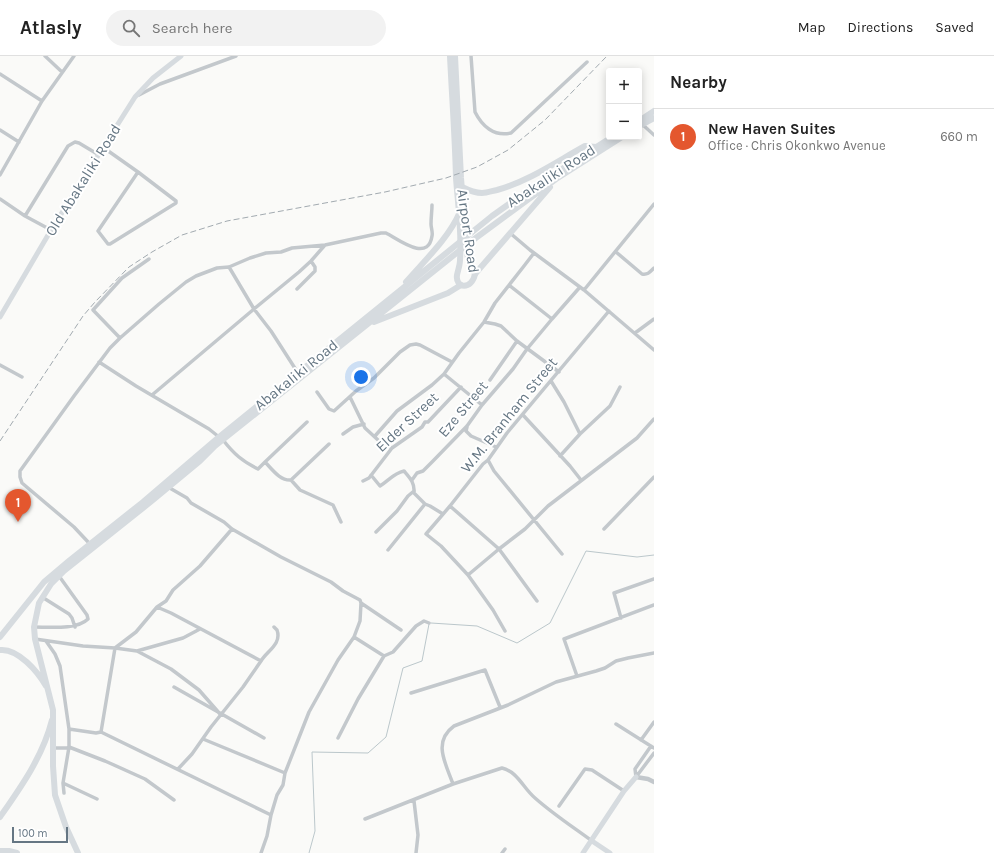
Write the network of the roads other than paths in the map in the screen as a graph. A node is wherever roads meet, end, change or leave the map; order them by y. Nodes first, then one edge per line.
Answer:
1 (45, 56) edge
2 (74, 56) edge
3 (180, 56) edge
4 (236, 56) edge
5 (450, 56) edge
6 (455, 56) edge
7 (471, 56) edge
8 (587, 62) dead end
9 (62, 72) junction
10 (0, 74) edge
11 (134, 97) junction
12 (42, 101) junction
13 (654, 112) edge
14 (654, 118) edge
15 (642, 122) edge
16 (642, 123) edge
17 (642, 126) edge
18 (0, 130) edge
19 (654, 135) edge
20 (608, 140) edge
21 (616, 140) edge
22 (19, 142) junction
23 (104, 148) junction
24 (597, 149) junction
25 (99, 155) junction
26 (458, 164) junction
27 (138, 172) junction
28 (0, 175) edge
29 (459, 179) junction
30 (556, 179) junction
31 (462, 187) junction
32 (0, 199) edge
33 (654, 204) edge
34 (432, 205) dead end
35 (460, 212) junction
36 (26, 216) junction
37 (51, 230) junction
38 (462, 232) junction
39 (510, 234) junction
40 (325, 245) junction
41 (616, 252) junction
42 (534, 253) junction
43 (149, 259) dead end
44 (311, 261) junction
45 (229, 267) junction
46 (654, 268) edge
47 (475, 274) junction
48 (461, 285) junction
49 (509, 285) junction
50 (580, 287) junction
51 (297, 289) dead end
52 (584, 290) junction
53 (394, 295) junction
54 (254, 309) junction
55 (609, 311) junction
56 (0, 317) edge
57 (552, 319) junction
58 (654, 319) edge
59 (484, 322) junction
60 (367, 325) junction
61 (635, 333) junction
62 (120, 338) junction
63 (517, 341) junction
64 (527, 349) junction
65 (654, 350) edge
66 (99, 362) junction
67 (452, 362) junction
68 (0, 365) edge
69 (559, 372) junction
70 (298, 373) junction
71 (444, 374) junction
72 (22, 377) dead end
73 (490, 380) dead end
74 (551, 381) junction
75 (461, 387) junction
76 (620, 387) dead end
77 (316, 392) dead end
78 (152, 395) junction
79 (350, 397) junction
80 (482, 405) junction
81 (523, 415) junction
82 (654, 419) edge
83 (307, 422) dead end
84 (364, 424) junction
85 (467, 426) junction
86 (343, 434) dead end
87 (580, 434) junction
88 (375, 436) junction
89 (221, 438) junction
90 (329, 444) dead end
91 (496, 447) junction
92 (392, 448) junction
93 (560, 456) junction
94 (488, 460) junction
95 (265, 462) junction
96 (371, 475) junction
97 (654, 477) edge
98 (291, 480) junction
99 (412, 480) junction
100 (581, 480) junction
101 (363, 481) dead end
102 (168, 487) junction
103 (414, 491) junction
104 (425, 504) junction
105 (450, 506) junction
106 (443, 514) junction
107 (534, 519) junction
108 (341, 522) dead end
109 (232, 529) junction
110 (604, 529) dead end
111 (376, 532) dead end
112 (89, 543) junction
113 (499, 549) junction
114 (388, 550) dead end
115 (562, 554) dead end
116 (468, 575) junction
117 (58, 576) junction
118 (654, 578) edge
119 (42, 597) junction
120 (537, 601) dead end
121 (361, 603) junction
122 (654, 605) edge
123 (157, 607) junction
124 (621, 618) junction
125 (430, 623) dead end
126 (34, 627) junction
127 (75, 627) junction
128 (274, 627) dead end
129 (200, 629) junction
130 (401, 630) dead end
131 (505, 631) dead end
132 (0, 637) edge
133 (354, 637) junction
134 (36, 639) junction
135 (46, 641) junction
136 (115, 648) junction
137 (0, 650) edge
138 (137, 651) junction
139 (654, 653) edge
140 (384, 656) junction
141 (260, 661) junction
142 (577, 676) junction
143 (174, 687) dead end
144 (48, 691) junction
145 (411, 693) dead end
146 (500, 707) junction
147 (54, 710) junction
148 (220, 714) junction
149 (654, 722) edge
150 (616, 724) dead end
151 (69, 729) junction
152 (100, 732) junction
153 (264, 738) dead end
154 (338, 738) dead end
155 (203, 739) junction
156 (641, 740) junction
157 (69, 747) junction
158 (652, 747) edge
159 (53, 748) junction
160 (654, 753) edge
161 (178, 769) junction
162 (285, 774) junction
163 (636, 777) junction
164 (654, 782) edge
165 (63, 783) junction
166 (453, 784) junction
167 (624, 791) junction
168 (64, 793) dead end
169 (97, 799) dead end
170 (174, 800) dead end
171 (414, 800) junction
172 (559, 806) dead end
173 (271, 815) junction
174 (0, 817) edge
175 (365, 819) dead end
176 (592, 841) junction
177 (505, 849) dead end
178 (0, 851) edge
179 (17, 853) edge
180 (78, 853) edge
181 (261, 853) edge
182 (416, 853) edge
183 (502, 853) edge
184 (583, 853) edge
185 (610, 853) edge

1 - 9 street
2 - 9 street
3 - 11 main road, Old Abakaliki Road
4 - 11 street
5 - 26 main road, Airport Road
6 - 26 main road, Airport Road
7 - 8 street
9 - 12 street
10 - 12 street
11 - 23 main road, Old Abakaliki Road
12 - 22 street
13 - 15 main road
14 - 16 main road
17 - 19 street
18 - 22 street
20 - 24 main road, Abakaliki Road
21 - 24 main road, Abakaliki Road
22 - 28 street
23 - 25 main road, Old Abakaliki Road
23 - 27 street
24 - 30 main road, Abakaliki Road
24 - 31 main road
24 - 53 main road, Abakaliki Road
25 - 36 street
25 - 37 main road, Old Abakaliki Road
26 - 29 main road, Airport Road
27 - 27 street
29 - 31 main road, Airport Road
29 - 35 main road, Airport Road
30 - 39 main road
30 - 60 main road, Abakaliki Road
31 - 38 main road, Airport Road
32 - 36 street
33 - 41 street
34 - 40 street
35 - 38 main road, Airport Road
35 - 53 main road
36 - 37 street
37 - 56 main road, Old Abakaliki Road
38 - 47 main road, Airport Road
38 - 48 main road, Airport Road
39 - 42 street
39 - 47 main road
40 - 44 street
40 - 45 street
41 - 46 street
41 - 52 street
42 - 49 street
42 - 50 street
43 - 62 street
44 - 51 street
44 - 54 street
45 - 54 street
45 - 62 street
47 - 48 main road, Airport Road
48 - 60 main road
49 - 57 street
49 - 59 street
50 - 52 street
50 - 57 street, Eze Street
52 - 55 street
53 - 70 main road, Abakaliki Road
54 - 70 street
54 - 78 street
55 - 61 street
55 - 69 street, W.M. Branham Street
57 - 64 street, Eze Street
58 - 61 street
59 - 63 street
59 - 67 street
60 - 89 main road, Abakaliki Road
61 - 65 street
62 - 66 street
63 - 64 street
63 - 73 street
64 - 69 street
64 - 80 street, Eze Street
66 - 78 street
66 - 112 street
67 - 71 street
67 - 79 street
68 - 72 street
69 - 74 street, W.M. Branham Street
70 - 89 main road, Abakaliki Road
71 - 75 street
71 - 88 street
74 - 81 street, W.M. Branham Street
74 - 87 street
75 - 80 street
75 - 92 street, Elder Street
76 - 87 street
77 - 79 street
78 - 89 street
79 - 84 street
80 - 85 street, Eze Street
81 - 91 street, W.M. Branham Street
81 - 93 street
82 - 100 street
83 - 95 street
84 - 86 street
84 - 88 street
85 - 91 street
85 - 99 street, Eze Street
87 - 93 street
88 - 92 street
89 - 95 street
89 - 102 main road, Abakaliki Road
89 - 112 main road, Abakaliki Road
90 - 98 street
91 - 94 street, W.M. Branham Street
92 - 96 street, Elder Street
93 - 100 street
94 - 105 street, W.M. Branham Street
94 - 107 street
95 - 98 street
96 - 99 street
96 - 101 street, Elder Street
97 - 110 street
98 - 108 street
99 - 103 street
100 - 107 street
102 - 109 street
102 - 117 main road, Abakaliki Road
103 - 104 street
103 - 111 street
104 - 106 street
104 - 114 street
105 - 106 street, W.M. Branham Street
105 - 113 street
106 - 116 street, W.M. Branham Street
107 - 113 street
107 - 115 street
109 - 121 street
109 - 123 street
112 - 132 main road, Abakaliki Road
113 - 116 street
113 - 120 street
116 - 131 street
117 - 119 main road, Abakaliki Road
117 - 127 street
118 - 124 street
119 - 126 main road, Abakaliki Road
119 - 127 street
121 - 130 street
121 - 133 street
122 - 124 street
123 - 129 street
123 - 136 street
124 - 142 street
125 - 140 street
126 - 127 street
126 - 134 main road
128 - 141 street
129 - 138 street
129 - 141 street
133 - 140 street
133 - 162 street
134 - 135 street
134 - 144 main road
135 - 136 street
135 - 151 street
136 - 138 street
136 - 152 street
137 - 144 main road
138 - 148 street
139 - 142 street
140 - 154 street
141 - 148 street
142 - 146 street
143 - 148 street
144 - 147 main road
145 - 146 street
146 - 166 street
147 - 159 main road
147 - 174 main road
148 - 153 street
148 - 155 street
149 - 156 street
150 - 156 street
151 - 152 street
151 - 157 street
152 - 161 street
155 - 161 street
155 - 162 street
156 - 158 street
157 - 159 street
157 - 165 street
157 - 170 street
158 - 163 street
159 - 180 main road
160 - 163 street
161 - 173 street
162 - 173 street
163 - 164 street
163 - 167 main road
165 - 168 street
165 - 169 street
166 - 171 street
166 - 176 street
167 - 172 street
167 - 176 main road
171 - 175 street
171 - 182 street
173 - 181 street
176 - 184 main road
176 - 185 main road
177 - 183 street
178 - 179 main road

